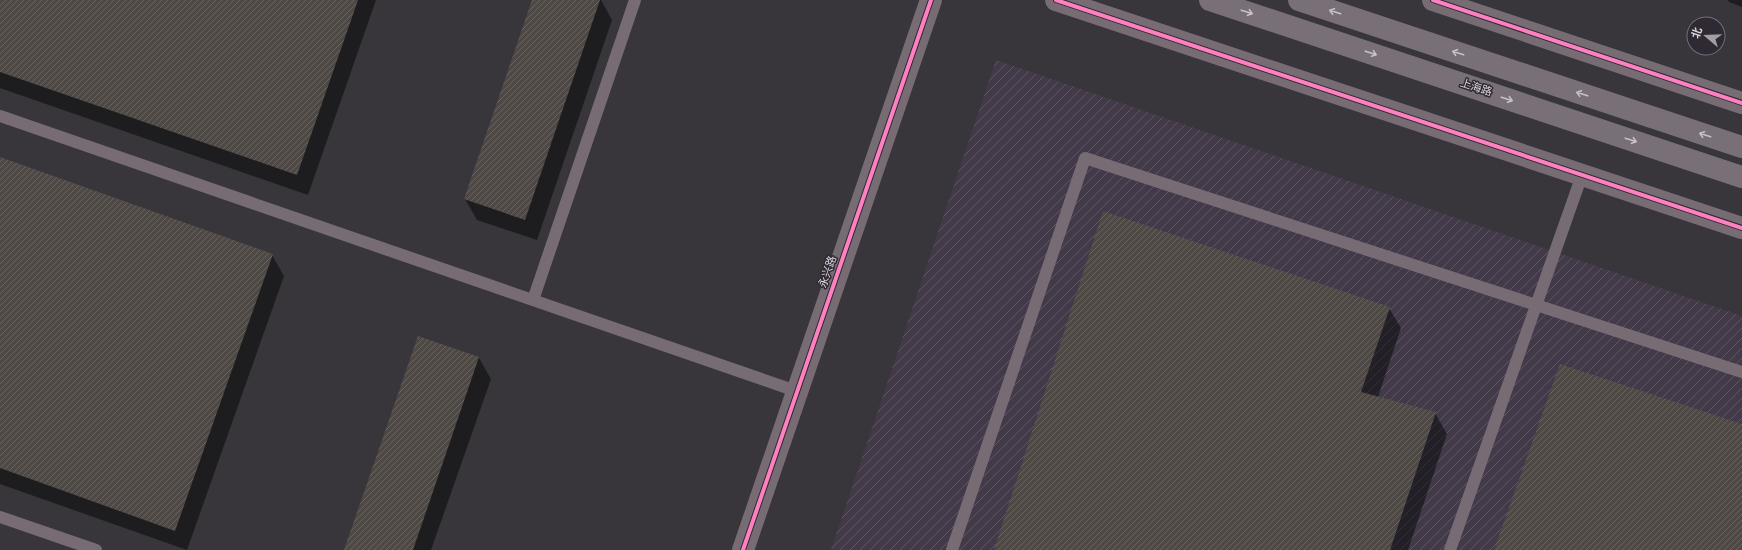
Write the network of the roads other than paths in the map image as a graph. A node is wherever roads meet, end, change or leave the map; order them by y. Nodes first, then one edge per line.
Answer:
1 (635, 0) edge
2 (931, 0) edge
3 (1056, 0) edge
4 (1210, 0) edge
5 (1299, 0) edge
6 (1433, 0) edge
7 (1742, 103) edge
8 (0, 116) edge
9 (1742, 147) edge
10 (1582, 175) junction
11 (1742, 177) edge
12 (1742, 228) edge
13 (533, 300) junction
14 (1536, 305) junction
15 (1742, 372) edge
16 (796, 391) junction
17 (0, 516) edge
18 (96, 550) edge
19 (743, 550) edge
20 (952, 550) edge
21 (1450, 550) edge

1 - 13 lane
2 - 16 street, 永兴路
3 - 10 street
4 -> 11 main road, 上海路
9 -> 5 main road
6 - 7 street
8 - 13 lane
10 - 12 street
10 - 14 lane
13 - 16 lane
14 - 15 lane
14 - 20 lane
14 - 21 lane
16 - 19 street, 永兴路
17 - 18 lane

